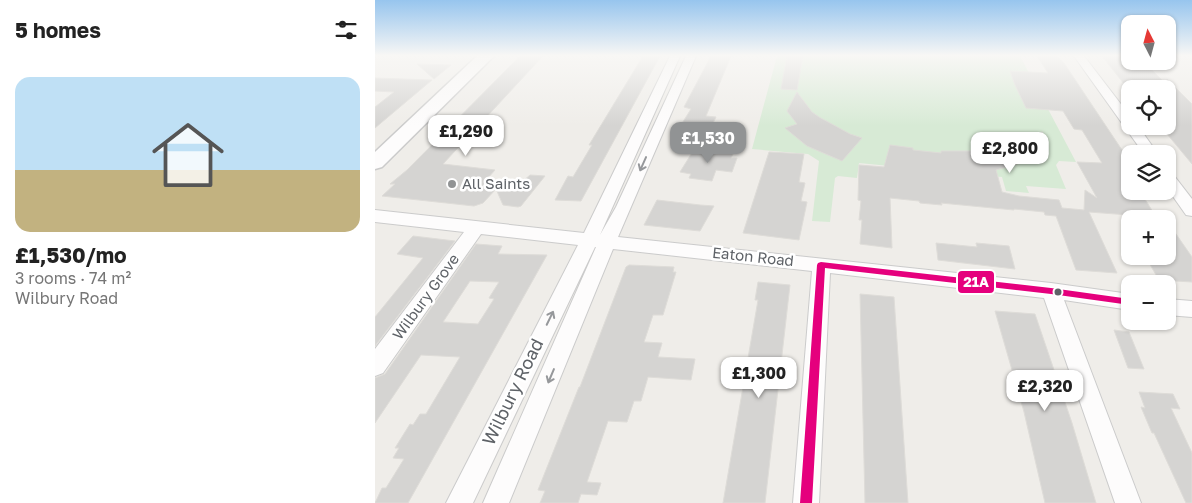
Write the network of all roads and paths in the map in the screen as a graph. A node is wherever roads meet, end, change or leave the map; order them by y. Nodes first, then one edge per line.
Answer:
1 (462, 79) edge
2 (664, 79) edge
3 (681, 79) edge
4 (1097, 79) edge
5 (1121, 112) edge
6 (375, 163) edge
7 (1176, 189) edge
8 (606, 205) junction
9 (624, 207) junction
10 (1192, 211) edge
11 (375, 216) edge
12 (477, 227) junction
13 (589, 240) junction
14 (607, 242) junction
15 (821, 265) junction
16 (568, 282) junction
17 (591, 283) junction
18 (1051, 291) junction
19 (1121, 301) edge
20 (1176, 307) edge
21 (1192, 309) edge
22 (375, 366) edge
23 (459, 503) edge
24 (496, 503) edge
25 (806, 503) edge
26 (1128, 503) edge

1 - 6 main road
2 - 8 street, Wilbury Road
3 -> 9 street, Wilbury Road
4 - 5 street
7 - 10 street
8 - 9 street
8 - 13 street, Wilbury Road
9 - 14 street, Wilbury Road
11 - 12 street, Eaton Road
12 - 13 street, Eaton Road
12 - 22 street, Wilbury Grove
13 - 14 street, Eaton Road
13 - 16 street, Wilbury Road
14 - 15 street, Eaton Road
14 - 17 street, Wilbury Road
15 - 18 street, Eaton Road
15 - 25 street
16 - 17 street
23 -> 16 street, Wilbury Road
17 -> 24 street, Wilbury Road
18 - 19 street, Eaton Road
18 - 26 street
20 - 21 street

